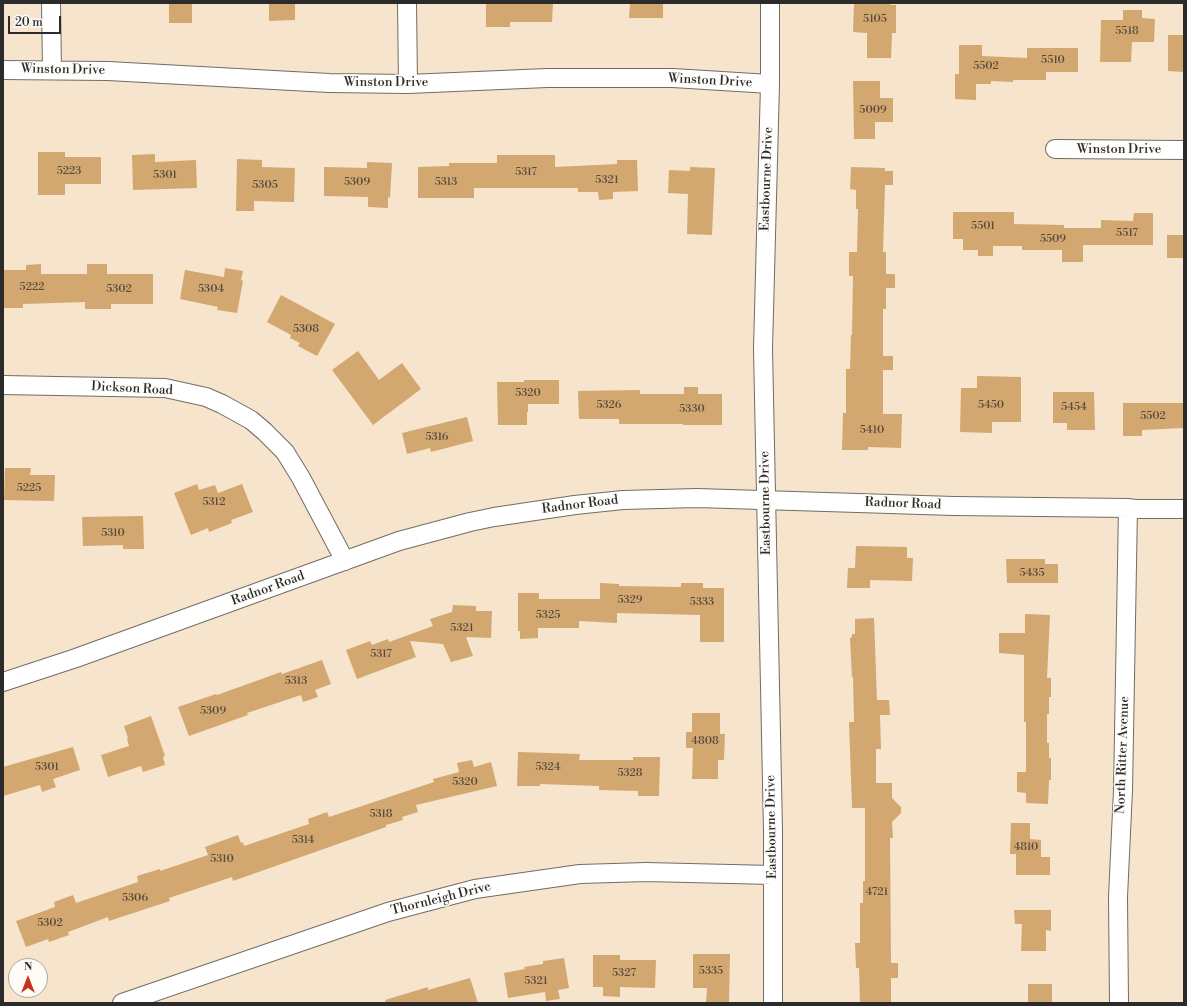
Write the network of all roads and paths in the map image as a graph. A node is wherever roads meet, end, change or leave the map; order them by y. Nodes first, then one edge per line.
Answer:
1 (51, 3) edge
2 (407, 3) edge
3 (770, 3) edge
4 (3, 70) edge
5 (52, 70) junction
6 (408, 84) junction
7 (770, 84) junction
8 (1055, 150) dead end
9 (1184, 150) edge
10 (3, 385) edge
11 (766, 500) junction
12 (1128, 508) junction
13 (1184, 509) edge
14 (345, 561) junction
15 (3, 682) edge
16 (773, 875) junction
17 (122, 1003) edge
18 (774, 1003) edge
19 (1119, 1003) edge

1 - 5 street
2 - 6 street
3 - 7 street, Eastbourne Drive
4 - 5 street, Winston Drive
5 - 6 street, Winston Drive
6 - 7 street, Winston Drive
7 - 11 street, Eastbourne Drive
8 - 9 street, Winston Drive
10 - 14 street, Dickson Road
11 - 12 street, Radnor Road
11 - 14 street, Radnor Road
11 - 16 street, Eastbourne Drive
12 - 13 street, Radnor Road
12 - 19 street, North Ritter Avenue
14 - 15 street, Radnor Road
16 - 17 street, Thornleigh Drive
16 - 18 street, Eastbourne Drive

